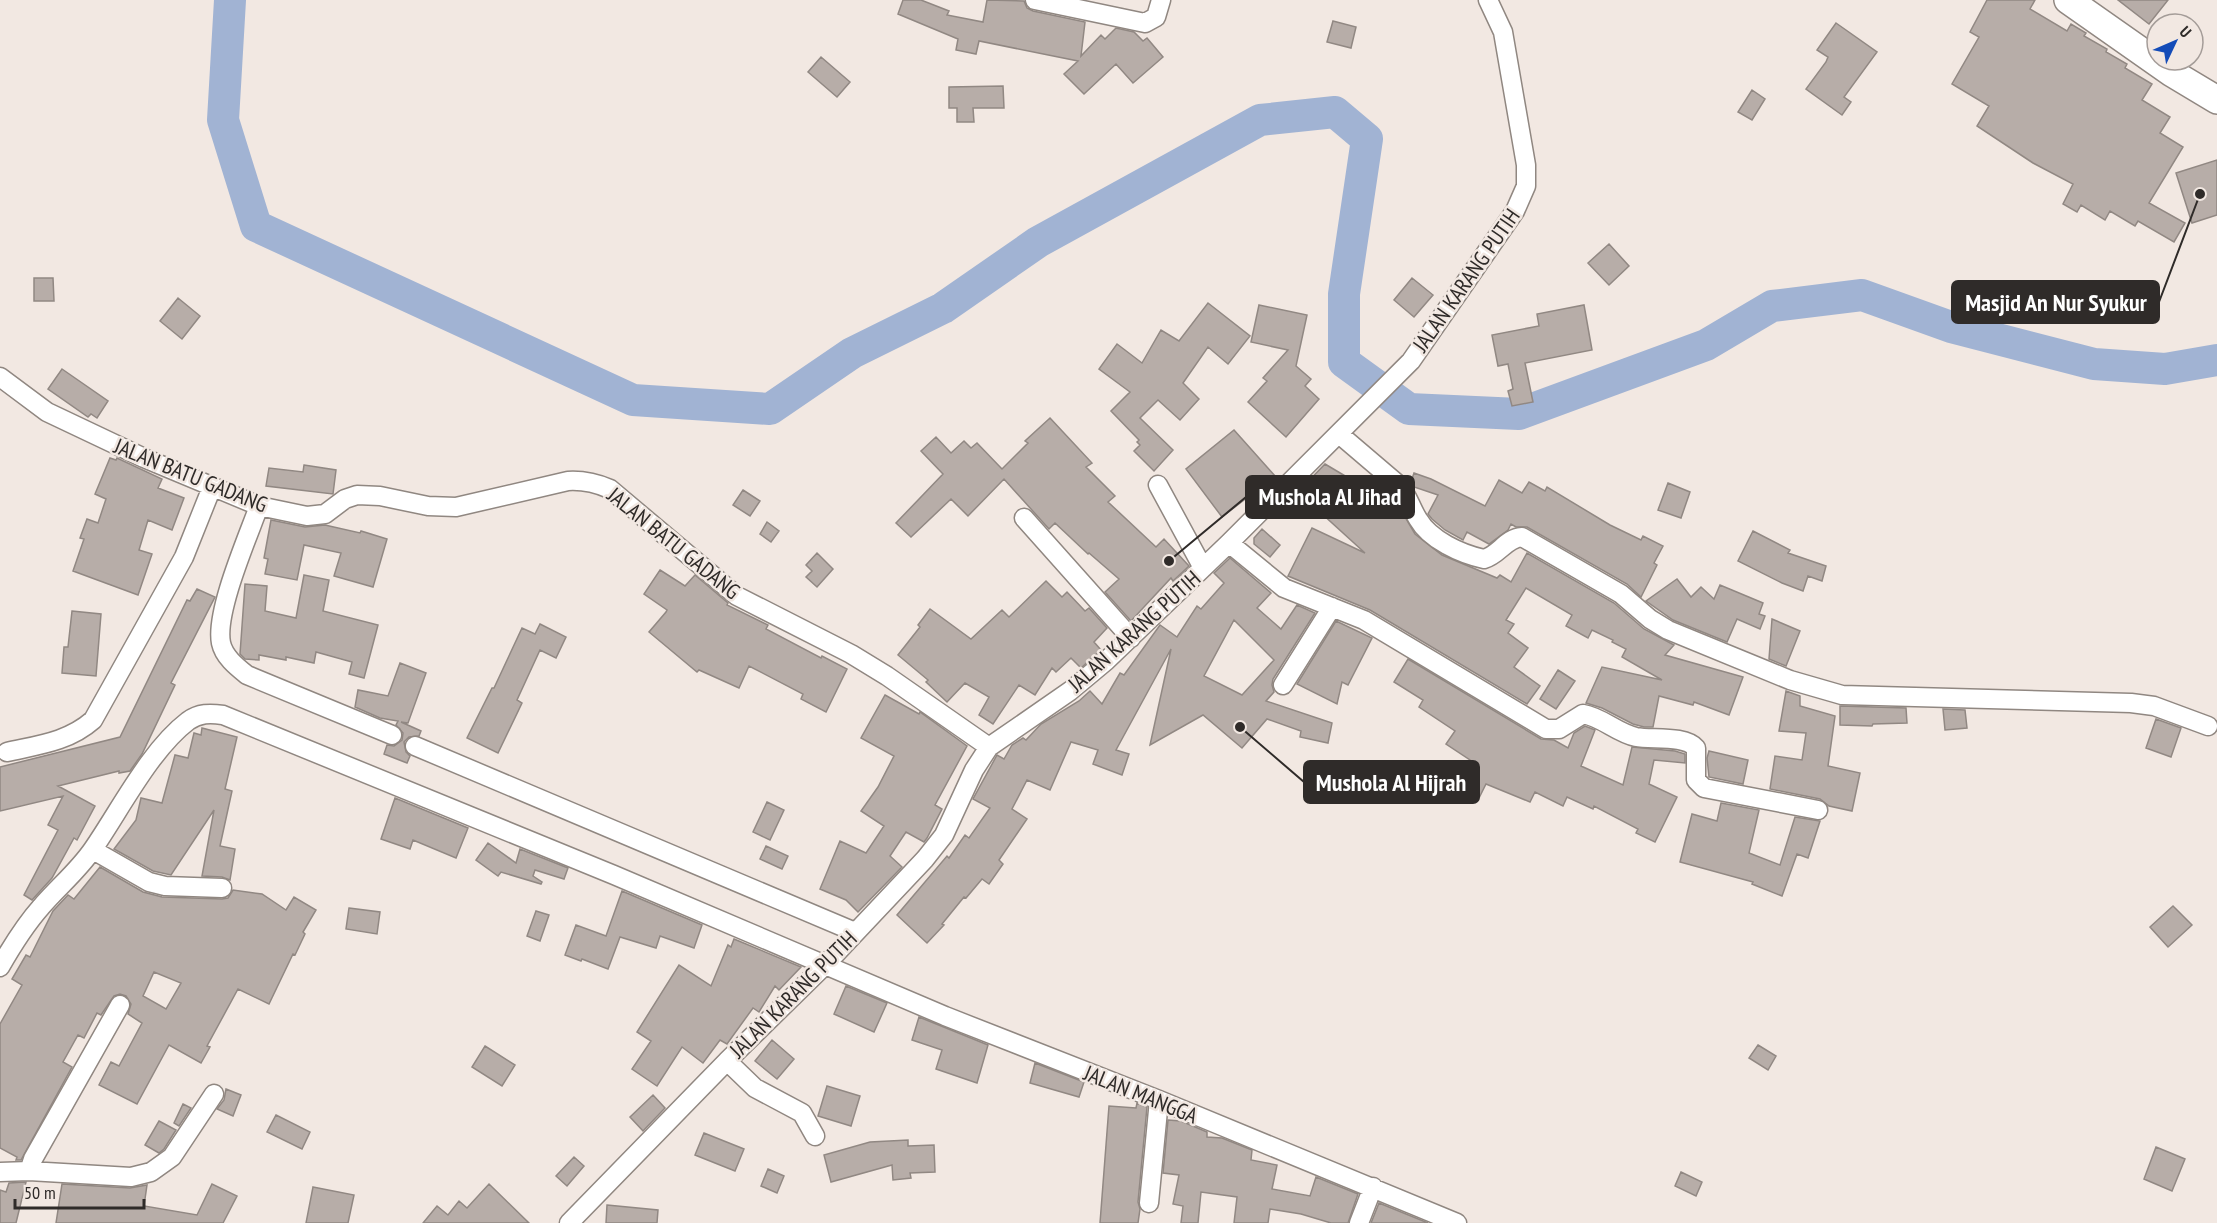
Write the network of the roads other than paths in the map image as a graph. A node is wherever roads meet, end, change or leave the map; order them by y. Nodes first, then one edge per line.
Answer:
1 (1035, 0) edge
2 (1161, 0) edge
3 (1488, 0) edge
4 (2068, 0) edge
5 (2217, 100) edge
6 (0, 377) edge
7 (1342, 431) junction
8 (1158, 485) dead end
9 (212, 487) junction
10 (258, 506) junction
11 (1023, 518) dead end
12 (1229, 543) junction
13 (1203, 568) junction
14 (1332, 607) junction
15 (1131, 638) junction
16 (1283, 685) dead end
17 (2208, 726) dead end
18 (392, 735) dead end
19 (415, 746) dead end
20 (989, 747) junction
21 (7, 752) dead end
22 (1818, 810) dead end
23 (93, 850) junction
24 (222, 888) dead end
25 (855, 932) junction
26 (825, 965) junction
27 (0, 968) edge
28 (120, 1005) dead end
29 (727, 1061) junction
30 (213, 1094) dead end
31 (1159, 1100) junction
32 (815, 1136) dead end
33 (29, 1171) junction
34 (0, 1172) edge
35 (1373, 1187) junction
36 (1149, 1203) dead end
37 (569, 1223) edge
38 (1359, 1223) edge
39 (1457, 1223) edge

1 - 2 street
3 - 7 street, JALAN KARANG PUTIH
4 - 5 highway
6 - 9 street, JALAN BATU GADANG
7 - 12 street, JALAN KARANG PUTIH
7 - 17 street
8 - 13 street
9 - 10 street, JALAN BATU GADANG
9 - 21 street
10 - 18 street
10 - 20 street, JALAN BATU GADANG
11 - 15 street
12 - 13 street, JALAN KARANG PUTIH
12 - 14 street
13 - 15 street, JALAN KARANG PUTIH
14 - 16 street
14 - 22 street
15 - 20 street, JALAN KARANG PUTIH
19 - 25 street
20 - 25 street, JALAN KARANG PUTIH
23 - 24 street
23 - 26 street, JALAN MANGGA
23 - 27 street, JALAN MANGGA
25 - 26 street, JALAN KARANG PUTIH
26 - 29 street, JALAN KARANG PUTIH
26 - 31 street, JALAN MANGGA
28 - 33 street
29 - 32 street
29 - 37 street, JALAN KARANG PUTIH
30 - 33 street
31 - 35 street, JALAN MANGGA
31 - 36 street
33 - 34 street
35 - 38 street
35 - 39 street, JALAN MANGGA

